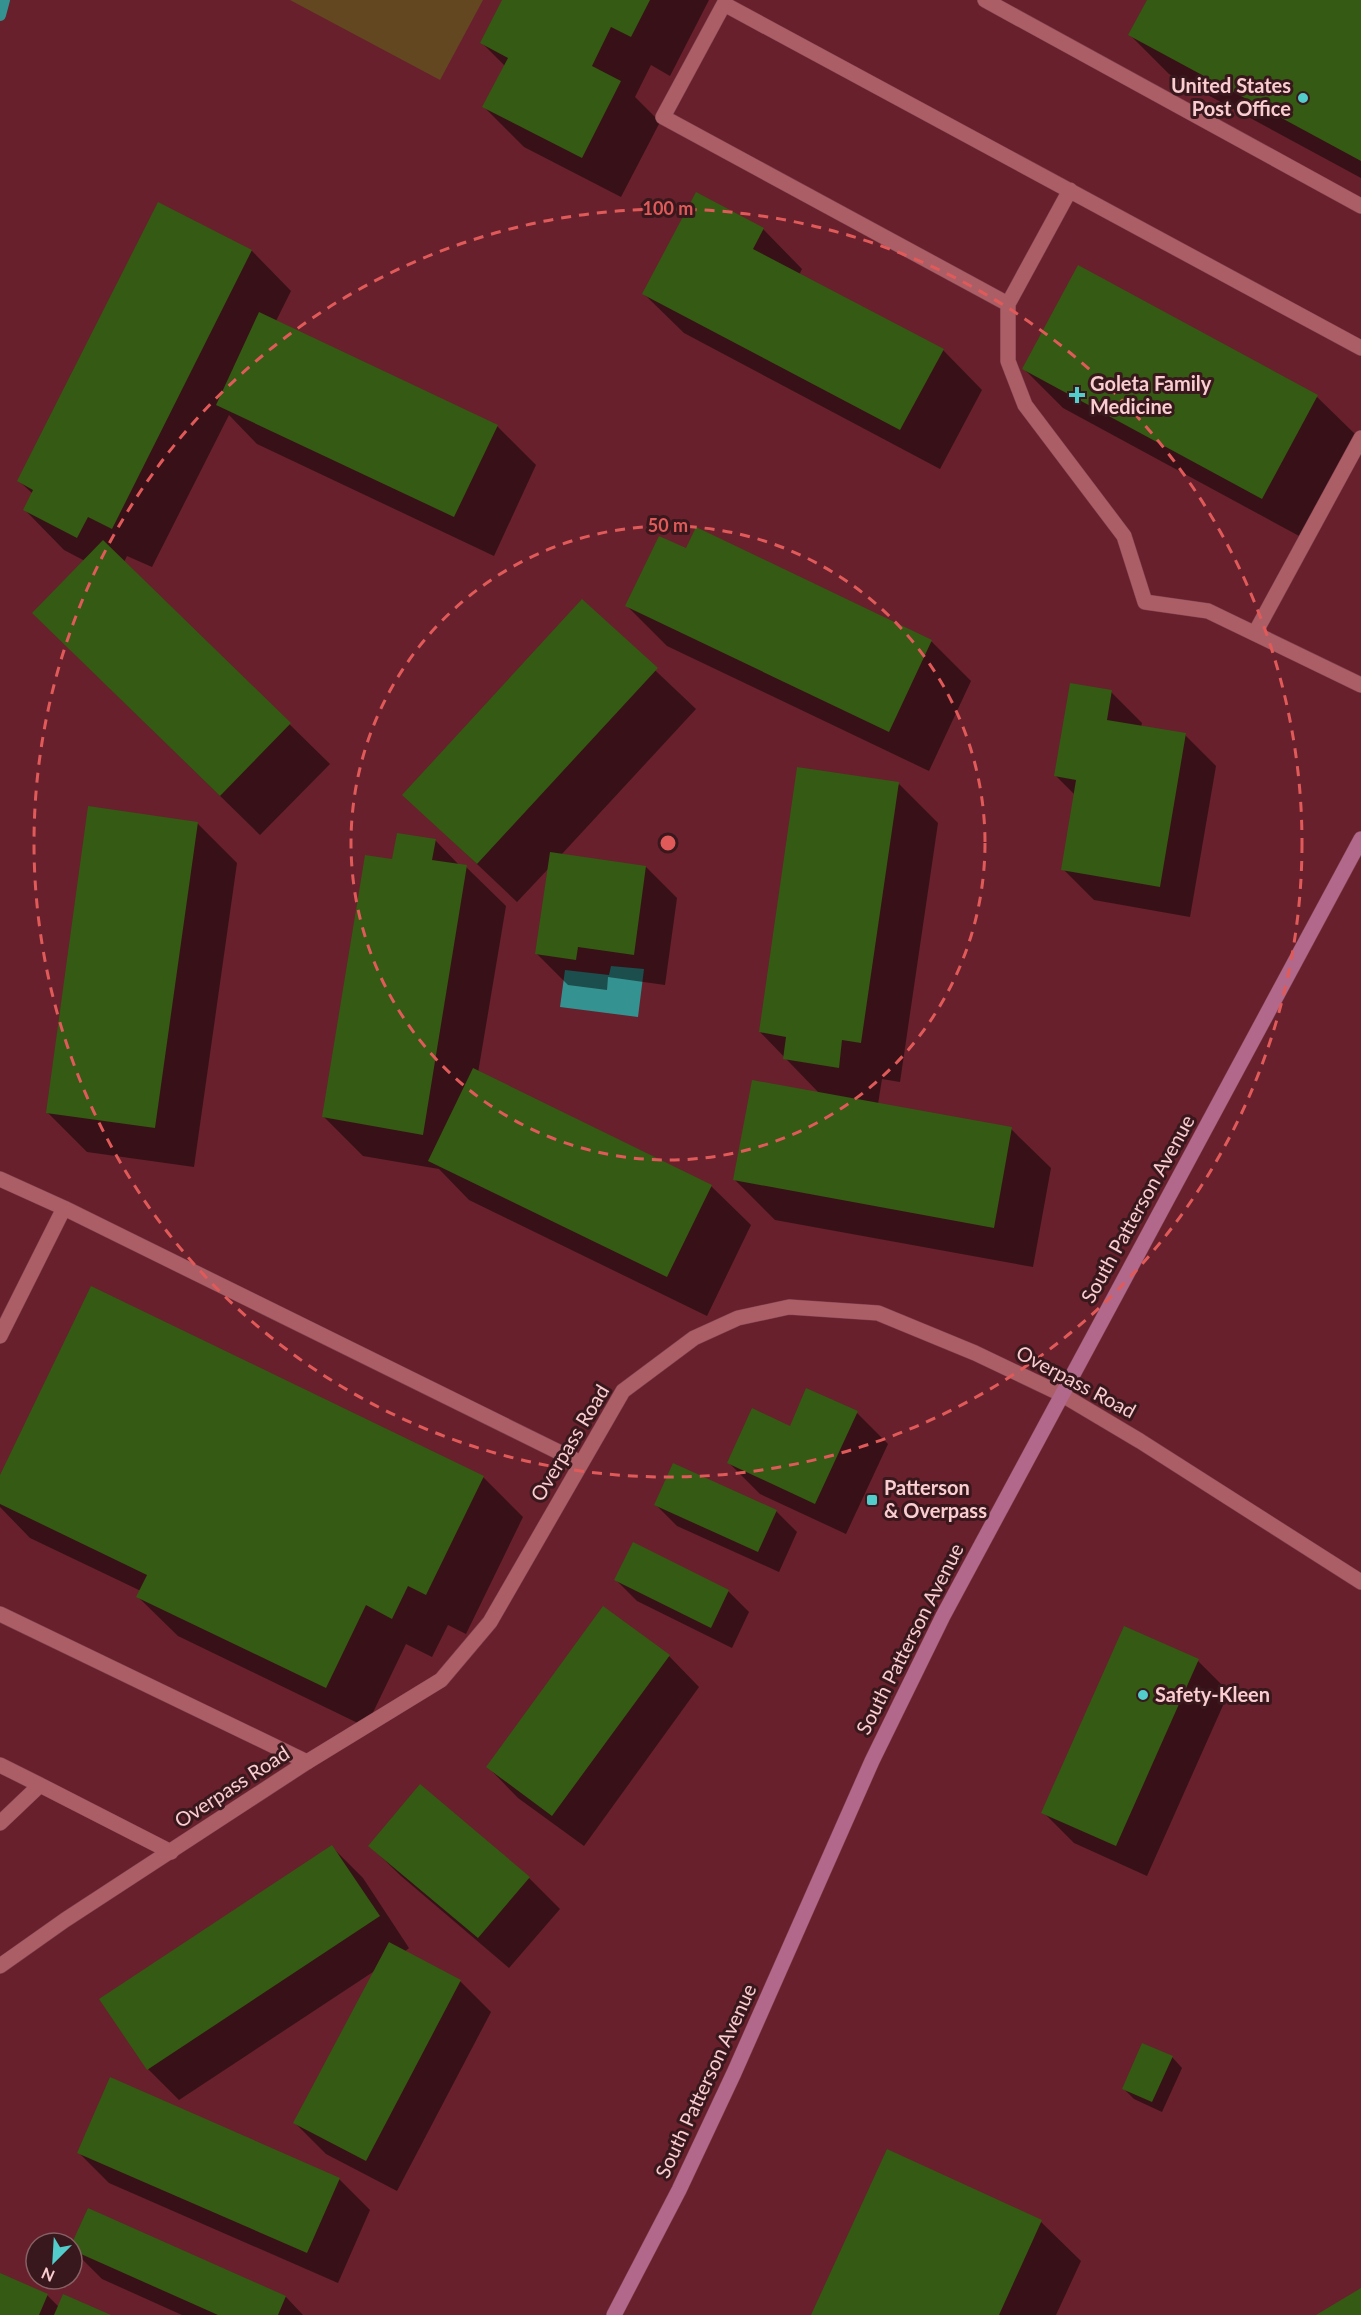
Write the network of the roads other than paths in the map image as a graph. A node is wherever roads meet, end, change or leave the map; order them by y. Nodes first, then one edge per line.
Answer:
1 (985, 0) edge
2 (1070, 190) junction
3 (1361, 206) edge
4 (1008, 304) junction
5 (1361, 348) edge
6 (1361, 438) edge
7 (1255, 633) junction
8 (1361, 685) edge
9 (1361, 839) edge
10 (0, 1179) edge
11 (64, 1208) junction
12 (0, 1336) edge
13 (1061, 1394) junction
14 (581, 1463) junction
15 (1361, 1582) edge
16 (0, 1614) edge
17 (307, 1762) junction
18 (0, 1765) edge
19 (40, 1785) junction
20 (0, 1823) edge
21 (171, 1852) junction
22 (0, 1965) edge
23 (614, 2315) edge

1 - 3 street
2 - 4 street
2 - 4 street
2 - 5 street
4 - 7 street
6 - 7 street
7 - 8 street
9 - 13 main road, South Patterson Avenue
10 - 11 street
11 - 12 street
11 - 14 street
13 - 14 street, Overpass Road
13 - 15 street, Overpass Road
13 - 23 main road, South Patterson Avenue
14 - 17 street, Overpass Road
16 - 17 street
17 - 21 street, Overpass Road
18 - 19 street
19 - 20 street
19 - 21 street
21 - 22 street, Overpass Road

